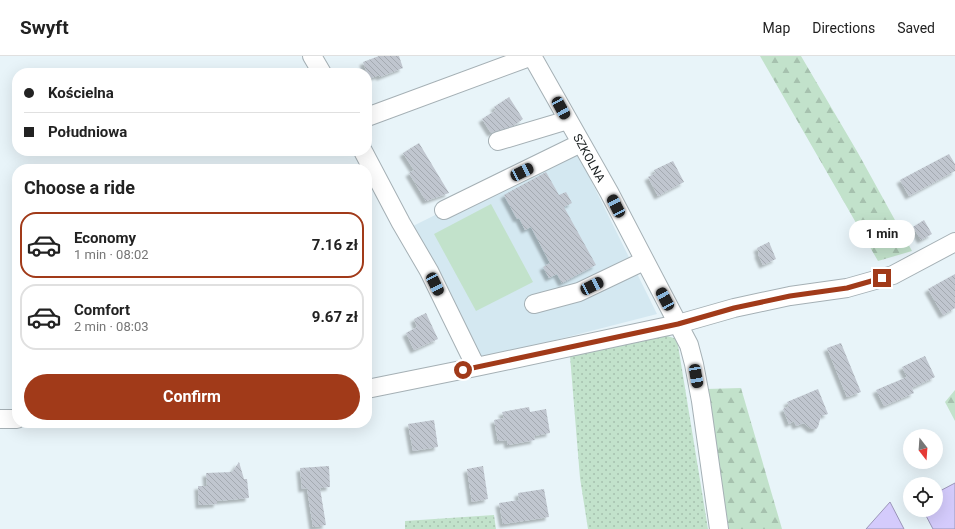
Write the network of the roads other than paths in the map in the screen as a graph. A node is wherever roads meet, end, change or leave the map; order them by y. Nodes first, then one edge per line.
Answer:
1 (312, 56) edge
2 (532, 56) edge
3 (319, 68) edge
4 (372, 115) edge
5 (568, 120) junction
6 (498, 141) dead end
7 (581, 143) junction
8 (372, 168) edge
9 (444, 210) dead end
10 (955, 242) edge
11 (644, 261) junction
12 (534, 304) dead end
13 (678, 324) junction
14 (476, 367) junction
15 (372, 387) edge
16 (0, 419) edge
17 (12, 419) edge
18 (719, 529) edge

1 - 3 street
2 - 4 street
2 - 5 street, SZKOLNA
5 - 6 street
5 - 7 street, SZKOLNA
7 - 9 street
7 - 11 street, SZKOLNA
8 - 14 street
10 - 13 street
11 - 12 street
11 - 13 street, SZKOLNA
13 - 14 street
13 - 18 street, SZKOLNA
14 - 15 street
16 - 17 street

